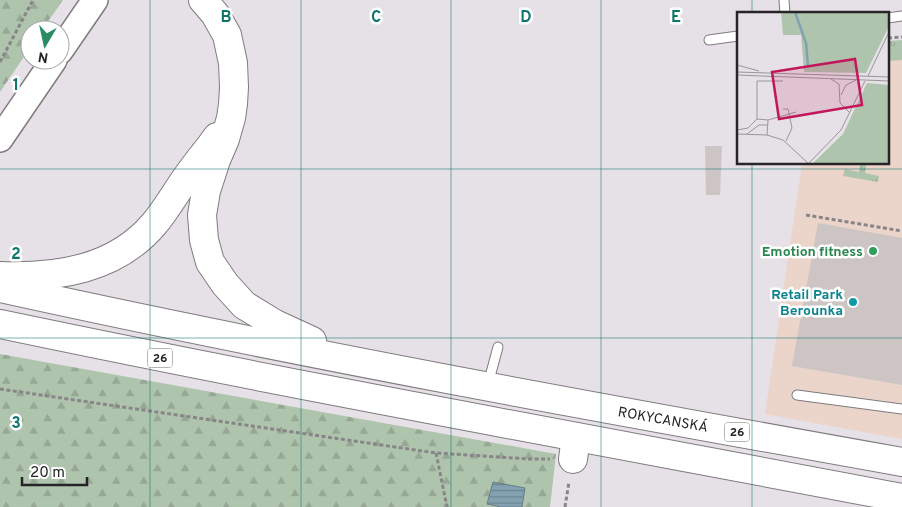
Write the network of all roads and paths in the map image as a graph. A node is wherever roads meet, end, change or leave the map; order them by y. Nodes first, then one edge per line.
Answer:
1 (32, 0) edge
2 (95, 0) edge
3 (203, 0) edge
4 (737, 36) edge
5 (70, 37) edge
6 (709, 40) dead end
7 (0, 62) edge
8 (47, 70) edge
9 (234, 88) junction
10 (0, 139) edge
11 (806, 215) dead end
12 (902, 231) edge
13 (0, 276) edge
14 (0, 288) edge
15 (0, 324) edge
16 (498, 347) dead end
17 (356, 362) junction
18 (487, 387) junction
19 (0, 389) edge
20 (797, 395) dead end
21 (902, 409) edge
22 (574, 448) junction
23 (436, 453) junction
24 (902, 462) edge
25 (902, 498) edge
26 (448, 507) edge
27 (565, 507) edge

1 - 7 path
2 - 5 street
3 - 9 highway
4 - 6 lane
8 - 10 street
9 - 13 highway
9 - 17 highway
11 - 12 path
14 - 17 highway, 26
15 - 22 highway, 26
16 - 18 lane
17 - 18 highway, 26
18 - 24 highway, ROKYCANSKÁ / 26
19 - 23 path
20 - 21 lane
22 - 23 path
22 - 25 highway, 26
22 - 27 path
23 - 26 path

